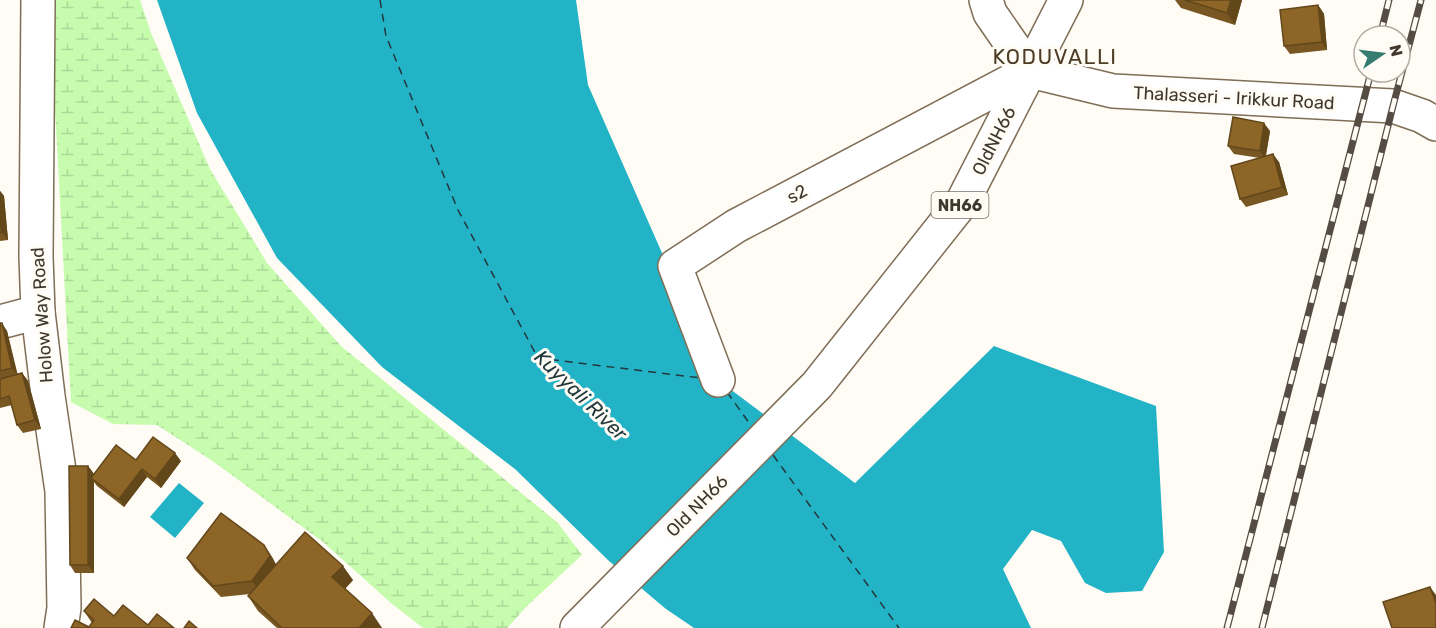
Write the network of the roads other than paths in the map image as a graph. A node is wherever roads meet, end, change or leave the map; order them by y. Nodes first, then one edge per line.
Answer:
1 (38, 0) edge
2 (986, 0) edge
3 (1066, 0) edge
4 (1030, 71) junction
5 (1436, 124) edge
6 (38, 312) junction
7 (0, 322) edge
8 (718, 380) dead end
9 (817, 385) joint
10 (61, 628) edge
11 (577, 628) edge

1 - 6 main road, Holow Way Road
2 - 4 main road
3 - 4 main road, OldNH66 / NH66
4 - 5 main road, Thalasseri - Irikkur Road
4 - 8 main road, s2
4 - 9 main road, OldNH66 / NH66
6 - 7 main road
6 - 10 main road, Holow Way Road
9 - 11 main road, Old NH66 / NH66

